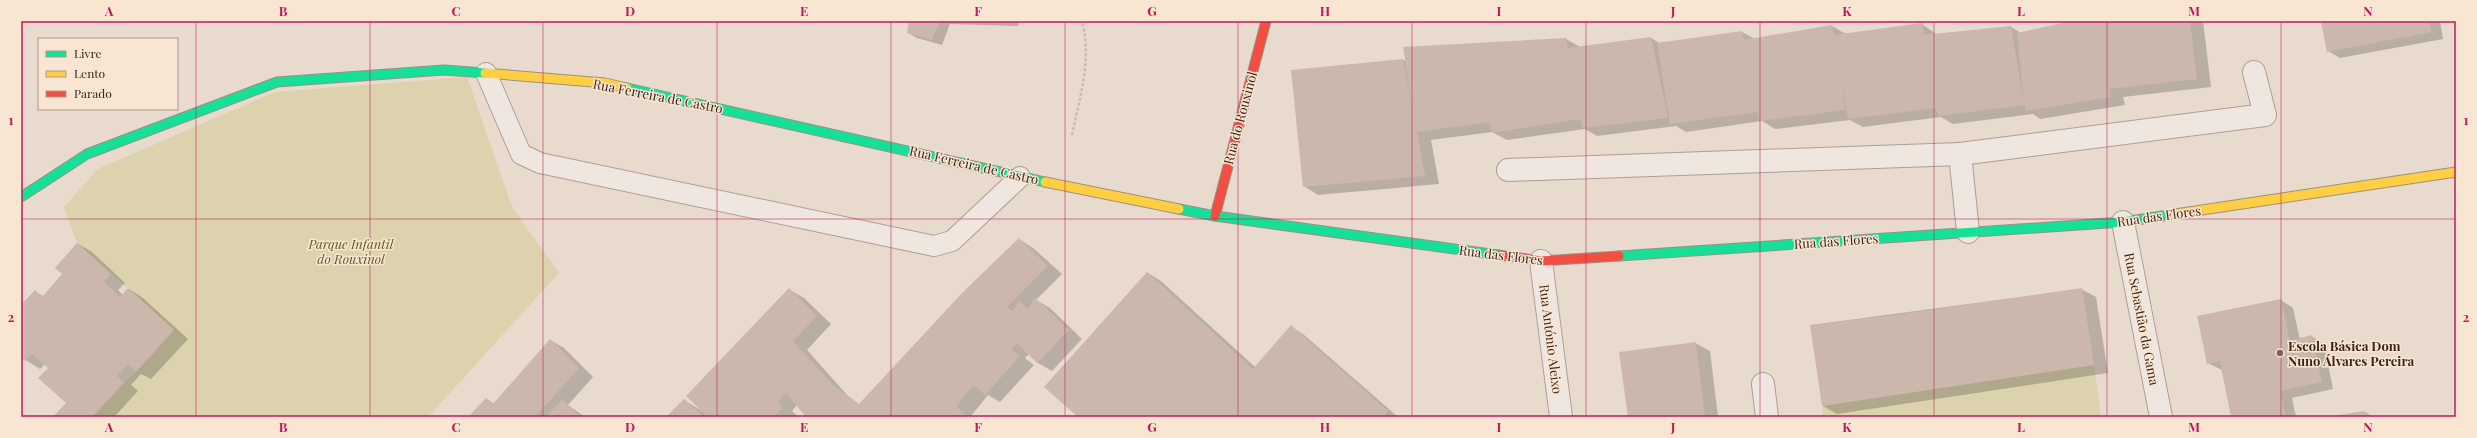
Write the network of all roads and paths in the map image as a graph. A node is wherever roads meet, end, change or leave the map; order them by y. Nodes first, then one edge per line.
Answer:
1 (1082, 21) edge
2 (1266, 21) edge
3 (2254, 72) dead end
4 (486, 73) junction
5 (1072, 134) dead end
6 (1960, 154) junction
7 (1508, 170) dead end
8 (2456, 172) edge
9 (1020, 177) junction
10 (21, 197) edge
11 (1215, 216) junction
12 (2124, 222) junction
13 (1968, 232) junction
14 (1541, 261) junction
15 (1763, 384) dead end
16 (1561, 417) edge
17 (1767, 417) edge
18 (2161, 417) edge

1 - 5 path
2 - 11 main road, Rua do Rouxinol
3 - 6 street
4 - 9 main road, Rua Ferreira de Castro
4 - 9 lane
4 - 10 main road, Rua Ferreira de Castro
6 - 7 street
6 - 13 street
8 - 12 main road, Rua das Flores
9 - 11 main road, Rua Ferreira de Castro
11 - 14 main road, Rua das Flores
12 - 13 main road, Rua das Flores
12 - 18 street, Rua Sebastião da Gama
13 - 14 main road, Rua das Flores
14 - 16 street, Rua António Aleixo
15 - 17 street

